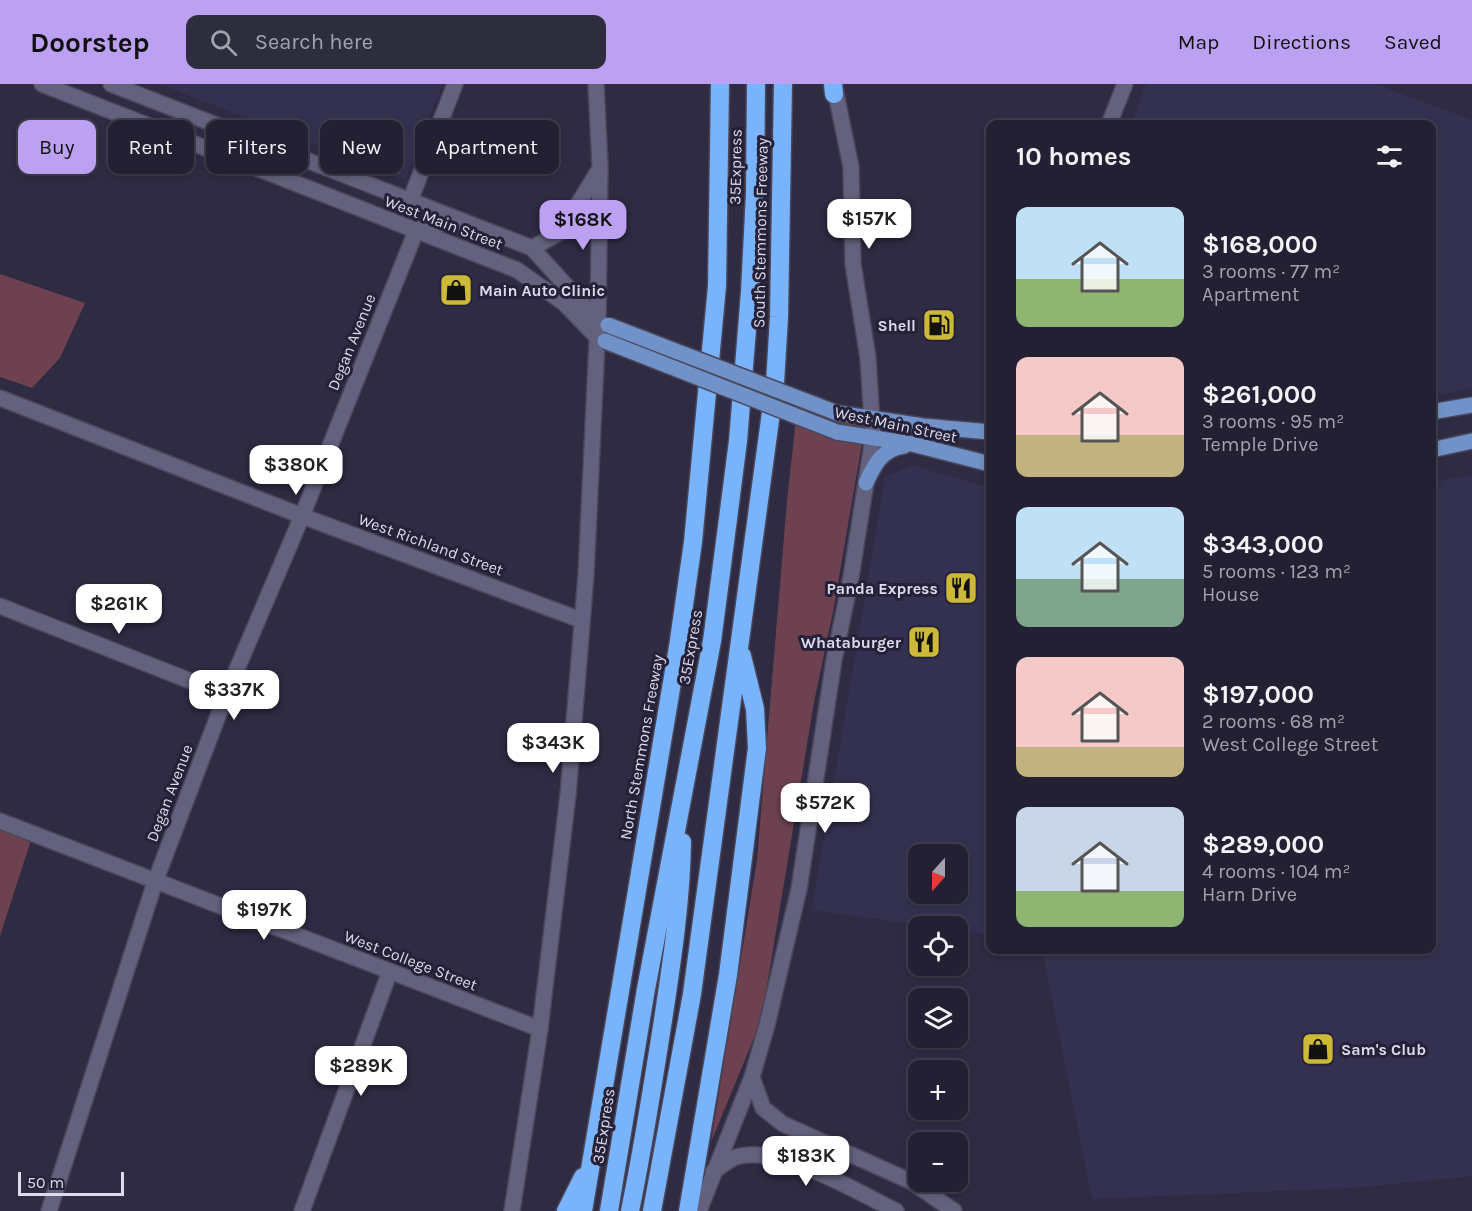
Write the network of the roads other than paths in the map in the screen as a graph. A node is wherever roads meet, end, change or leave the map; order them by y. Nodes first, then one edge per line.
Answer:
1 (42, 84) edge
2 (111, 84) edge
3 (454, 84) edge
4 (596, 84) edge
5 (720, 84) edge
6 (756, 84) edge
7 (783, 84) edge
8 (1125, 84) edge
9 (833, 87) edge
10 (1111, 120) edge
11 (600, 167) junction
12 (410, 201) junction
13 (475, 227) junction
14 (416, 231) junction
15 (532, 248) junction
16 (603, 323) junction
17 (601, 339) junction
18 (0, 398) edge
19 (1472, 405) edge
20 (1436, 411) edge
21 (873, 419) junction
22 (986, 428) edge
23 (873, 438) junction
24 (1472, 441) edge
25 (912, 444) junction
26 (1436, 449) edge
27 (986, 463) edge
28 (866, 483) junction
29 (302, 516) junction
30 (0, 606) edge
31 (581, 620) junction
32 (740, 648) junction
33 (226, 695) junction
34 (683, 792) junction
35 (0, 821) edge
36 (155, 882) junction
37 (390, 971) junction
38 (540, 1029) junction
39 (752, 1077) junction
40 (591, 1159) junction
41 (713, 1172) junction
42 (49, 1211) edge
43 (302, 1211) edge
44 (512, 1211) edge
45 (566, 1211) edge
46 (583, 1211) edge
47 (609, 1211) edge
48 (630, 1211) edge
49 (652, 1211) edge
50 (688, 1211) edge
51 (699, 1211) edge
52 (896, 1211) edge
53 (954, 1211) edge

1 - 14 main road, West Main Street
2 - 12 main road, West Main Street
3 - 12 main road
4 - 11 main road
5 - 40 highway, North Stemmons Freeway
6 - 34 highway, 35Express
7 - 32 highway, South Stemmons Freeway
8 - 10 main road
9 - 21 main road
11 - 15 main road
11 - 16 main road
12 - 13 main road, West Main Street
13 - 14 main road
13 - 15 main road, West Main Street
14 - 17 main road, West Main Street
14 - 29 main road, Degan Avenue
15 - 16 main road, West Main Street
16 - 17 main road
16 - 21 main road, West Main Street, bridge
17 - 23 main road, West Main Street, bridge
17 - 31 main road
18 - 29 main road, West Richland Street
19 - 20 main road
21 - 22 main road, West Main Street
21 - 23 main road
23 - 25 main road, West Main Street
23 - 28 main road
24 - 26 main road
25 - 27 main road, West Main Street
25 - 28 main road
28 - 39 main road
29 - 31 main road, West Richland Street
29 - 33 main road, Degan Avenue
30 - 33 main road
31 - 38 main road
32 - 49 highway
32 - 50 highway
33 - 36 main road, Degan Avenue
34 - 47 highway, 35Express
34 - 48 highway
35 - 36 main road, West College Street
36 - 37 main road, West College Street
36 - 42 main road, Degan Avenue
37 - 38 main road, West College Street
37 - 43 main road
38 - 44 main road
39 - 41 main road
39 - 53 main road
40 - 45 highway
40 - 46 highway, North Stemmons Freeway
41 - 51 main road
41 - 52 main road

